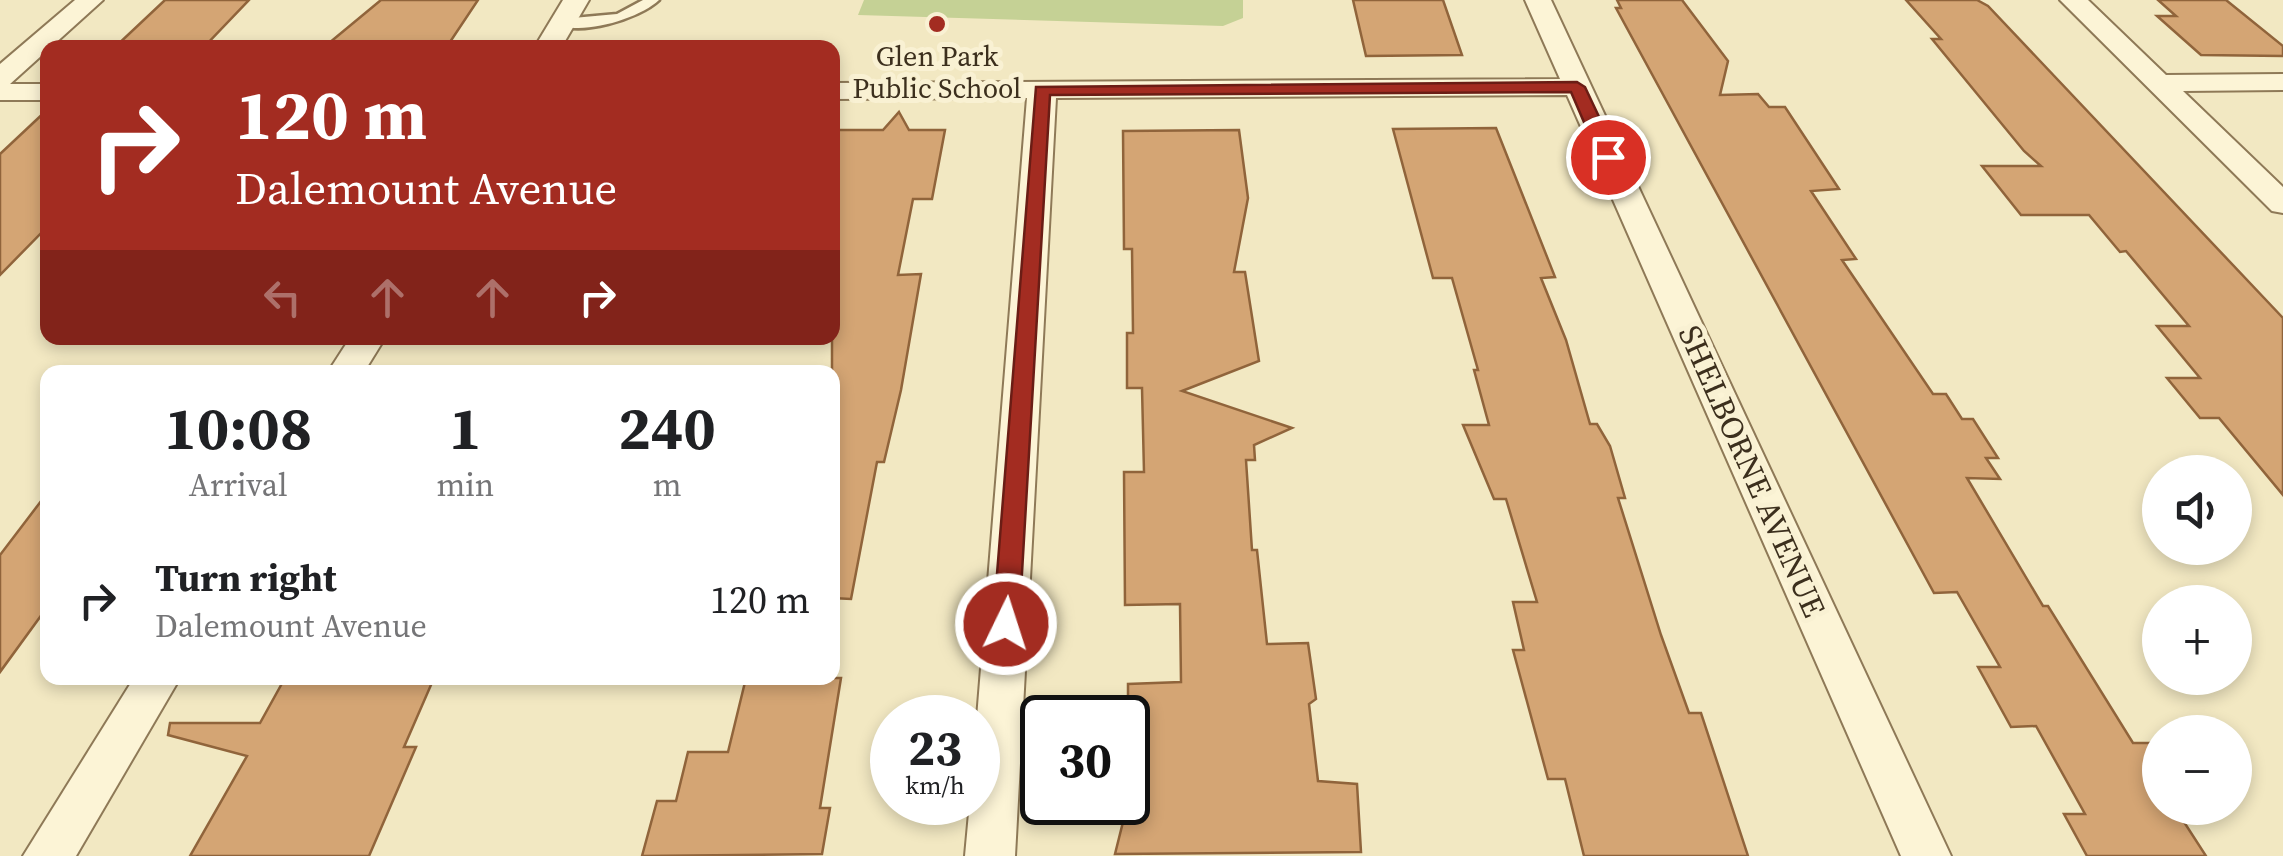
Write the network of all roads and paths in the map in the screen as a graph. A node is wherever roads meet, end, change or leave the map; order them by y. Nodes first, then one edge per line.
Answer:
1 (90, 0) edge
2 (652, 0) edge
3 (1538, 0) edge
4 (2073, 0) edge
5 (569, 12) edge
6 (44, 40) edge
7 (552, 40) edge
8 (40, 43) edge
9 (0, 78) edge
10 (2283, 82) edge
11 (2157, 83) junction
12 (1577, 87) junction
13 (840, 90) edge
14 (1042, 90) junction
15 (0, 92) edge
16 (40, 92) edge
17 (2283, 204) edge
18 (154, 685) edge
19 (48, 856) edge
20 (990, 856) edge
21 (1926, 856) edge

1 - 6 street
2 - 5 lane
3 - 12 street, SHELBORNE AVENUE
4 - 11 street
5 - 7 street
8 - 9 street
10 - 11 street
11 - 17 street
12 - 14 street
12 - 21 street, SHELBORNE AVENUE
13 - 14 street
14 - 20 street
15 - 16 street
18 - 19 street

